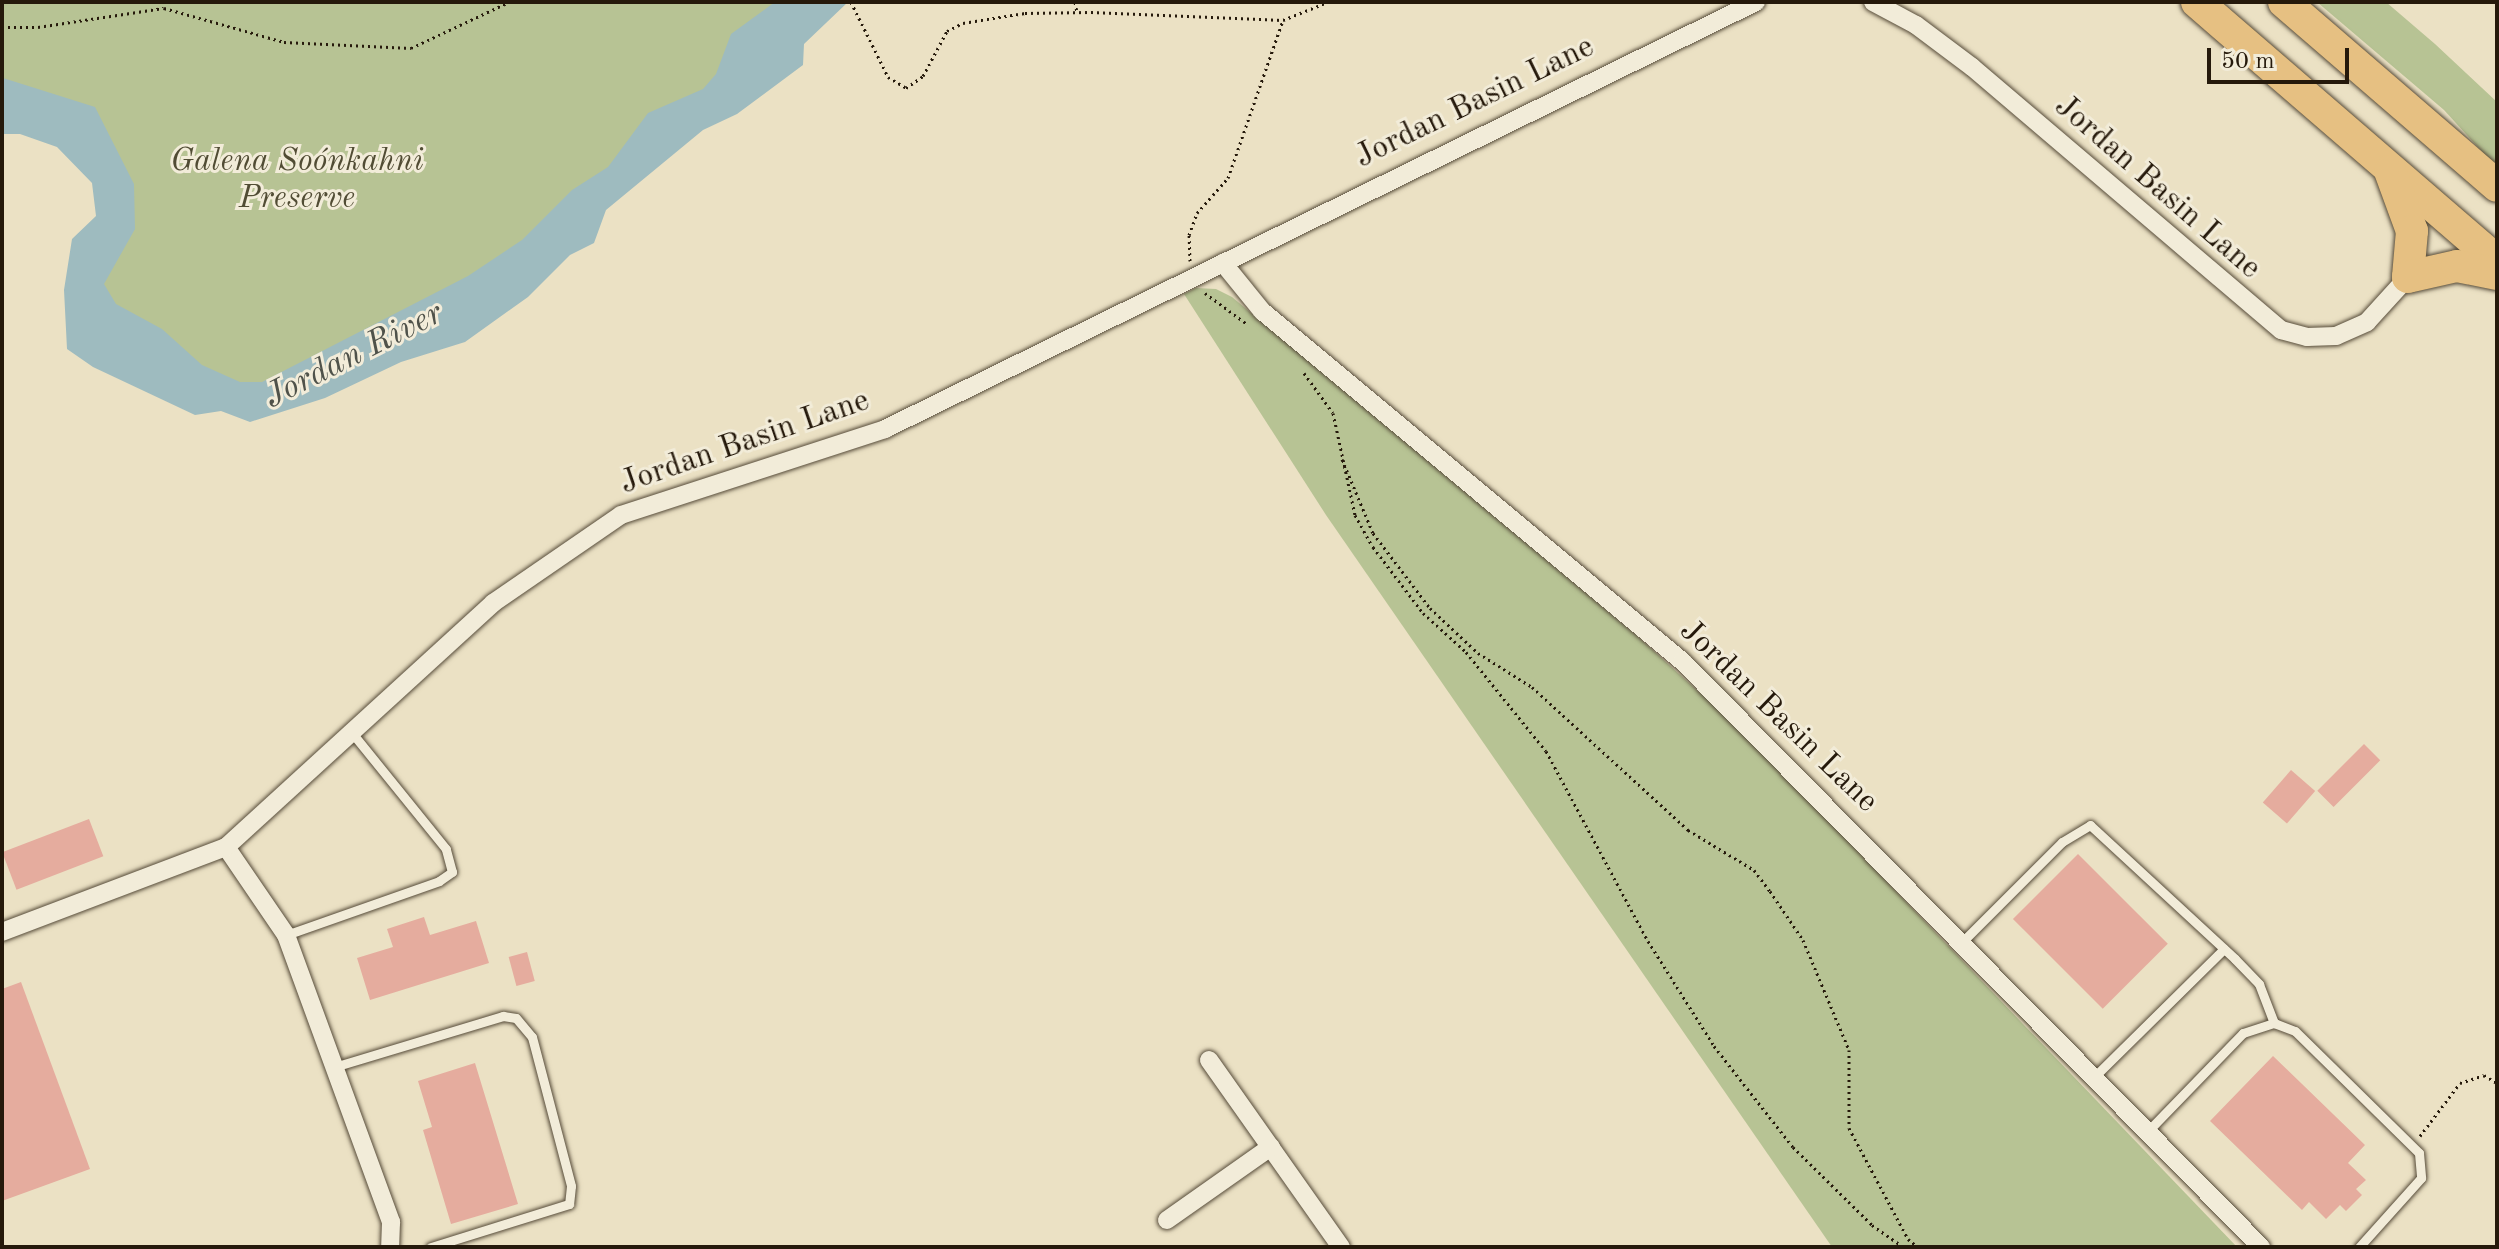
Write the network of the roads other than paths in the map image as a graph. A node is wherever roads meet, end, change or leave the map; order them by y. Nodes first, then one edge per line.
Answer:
1 (1756, 2) edge
2 (1873, 2) edge
3 (2197, 2) edge
4 (2284, 2) edge
5 (2389, 168) junction
6 (2497, 186) edge
7 (2497, 261) edge
8 (1223, 263) junction
9 (2497, 274) edge
10 (2408, 277) junction
11 (352, 733) junction
12 (226, 847) junction
13 (2, 932) edge
14 (286, 935) junction
15 (1961, 943) junction
16 (2224, 949) junction
17 (2274, 1023) junction
18 (1209, 1060) dead end
19 (334, 1067) junction
20 (2093, 1078) junction
21 (2147, 1132) junction
22 (1271, 1147) junction
23 (1167, 1220) dead end
24 (390, 1247) edge
25 (431, 1247) edge
26 (1341, 1247) edge
27 (2261, 1247) edge
28 (2359, 1247) edge

1 - 8 street, Jordan Basin Lane
2 - 10 street, Jordan Basin Lane
3 - 5 highway
4 - 6 highway
5 - 7 highway
5 - 10 highway
8 - 11 street, Jordan Basin Lane
8 - 15 street, Jordan Basin Lane
9 - 10 highway
11 - 12 street, Jordan Basin Lane
11 - 14 lane
12 - 13 street
12 - 14 street
14 - 19 street
15 - 16 lane
15 - 20 street, Jordan Basin Lane
16 - 17 lane
16 - 20 lane
17 - 21 lane
17 - 28 lane
18 - 22 street
19 - 24 street
19 - 25 lane
20 - 21 street, Jordan Basin Lane
21 - 27 street, Jordan Basin Lane
22 - 23 street
22 - 26 street

